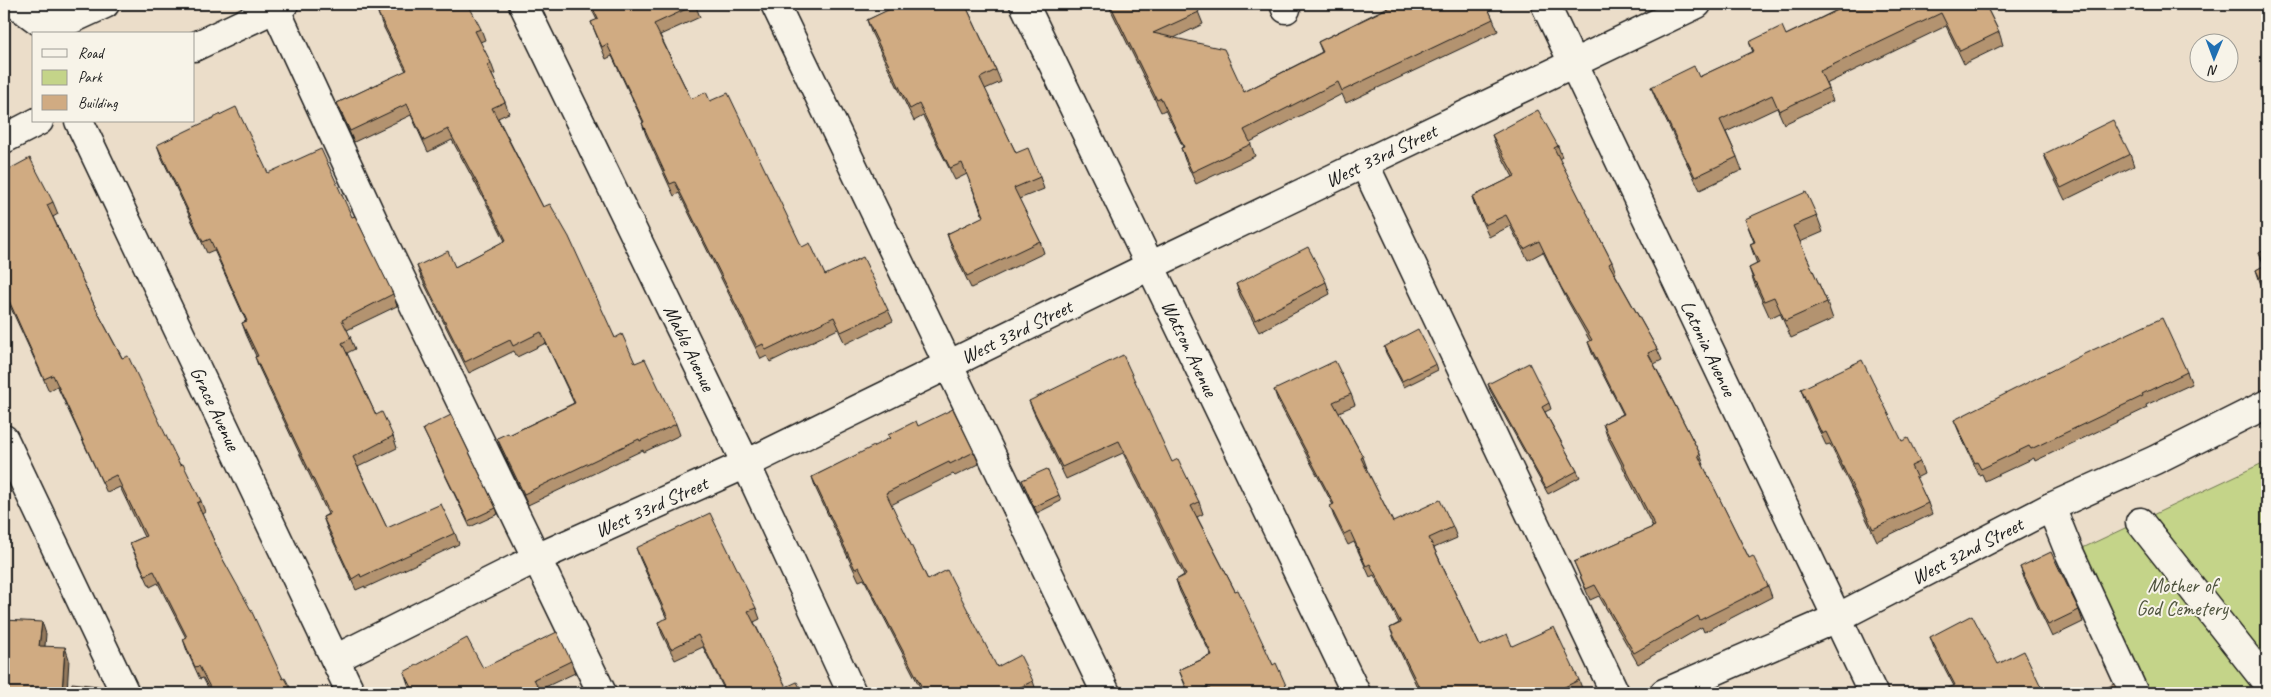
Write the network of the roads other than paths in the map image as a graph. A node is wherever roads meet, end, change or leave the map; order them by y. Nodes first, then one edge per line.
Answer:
1 (16, 4) edge
2 (105, 4) edge
3 (524, 4) edge
4 (776, 4) edge
5 (1024, 4) edge
6 (1545, 4) edge
7 (1697, 4) edge
8 (280, 6) edge
9 (195, 47) edge
10 (1573, 63) junction
11 (37, 122) edge
12 (79, 122) edge
13 (4, 139) edge
14 (1364, 164) junction
15 (1152, 265) junction
16 (948, 366) junction
17 (2267, 404) edge
18 (4, 439) edge
19 (746, 464) junction
20 (2051, 507) junction
21 (2140, 522) dead end
22 (537, 558) junction
23 (1837, 618) junction
24 (335, 659) junction
25 (2267, 683) edge
26 (125, 693) edge
27 (352, 693) edge
28 (602, 693) edge
29 (852, 693) edge
30 (1106, 693) edge
31 (1356, 693) edge
32 (1615, 693) edge
33 (1664, 693) edge
34 (1873, 693) edge
35 (2134, 693) edge

1 - 2 street
3 - 19 street, Mable Avenue
4 - 16 street
5 - 15 street, Watson Avenue
6 - 10 street, Latonia Avenue
7 - 10 street, West 33rd Street
8 - 9 street
8 - 22 street
10 - 14 street, West 33rd Street
10 - 23 street, Latonia Avenue
11 - 13 street
12 - 24 street, Grace Avenue
14 - 15 street, West 33rd Street
14 - 32 street
15 - 16 street, West 33rd Street
15 - 31 street, Watson Avenue
16 - 19 street, West 33rd Street
16 - 30 street
17 - 20 street, West 32nd Street
18 - 26 street
19 - 22 street, West 33rd Street
19 - 29 street, Mable Avenue
20 - 23 street, West 32nd Street
20 - 35 street
21 - 25 street
22 - 24 street, West 33rd Street
22 - 28 street
23 - 33 street, West 32nd Street
23 - 34 street, Latonia Avenue
24 - 27 street, Grace Avenue

